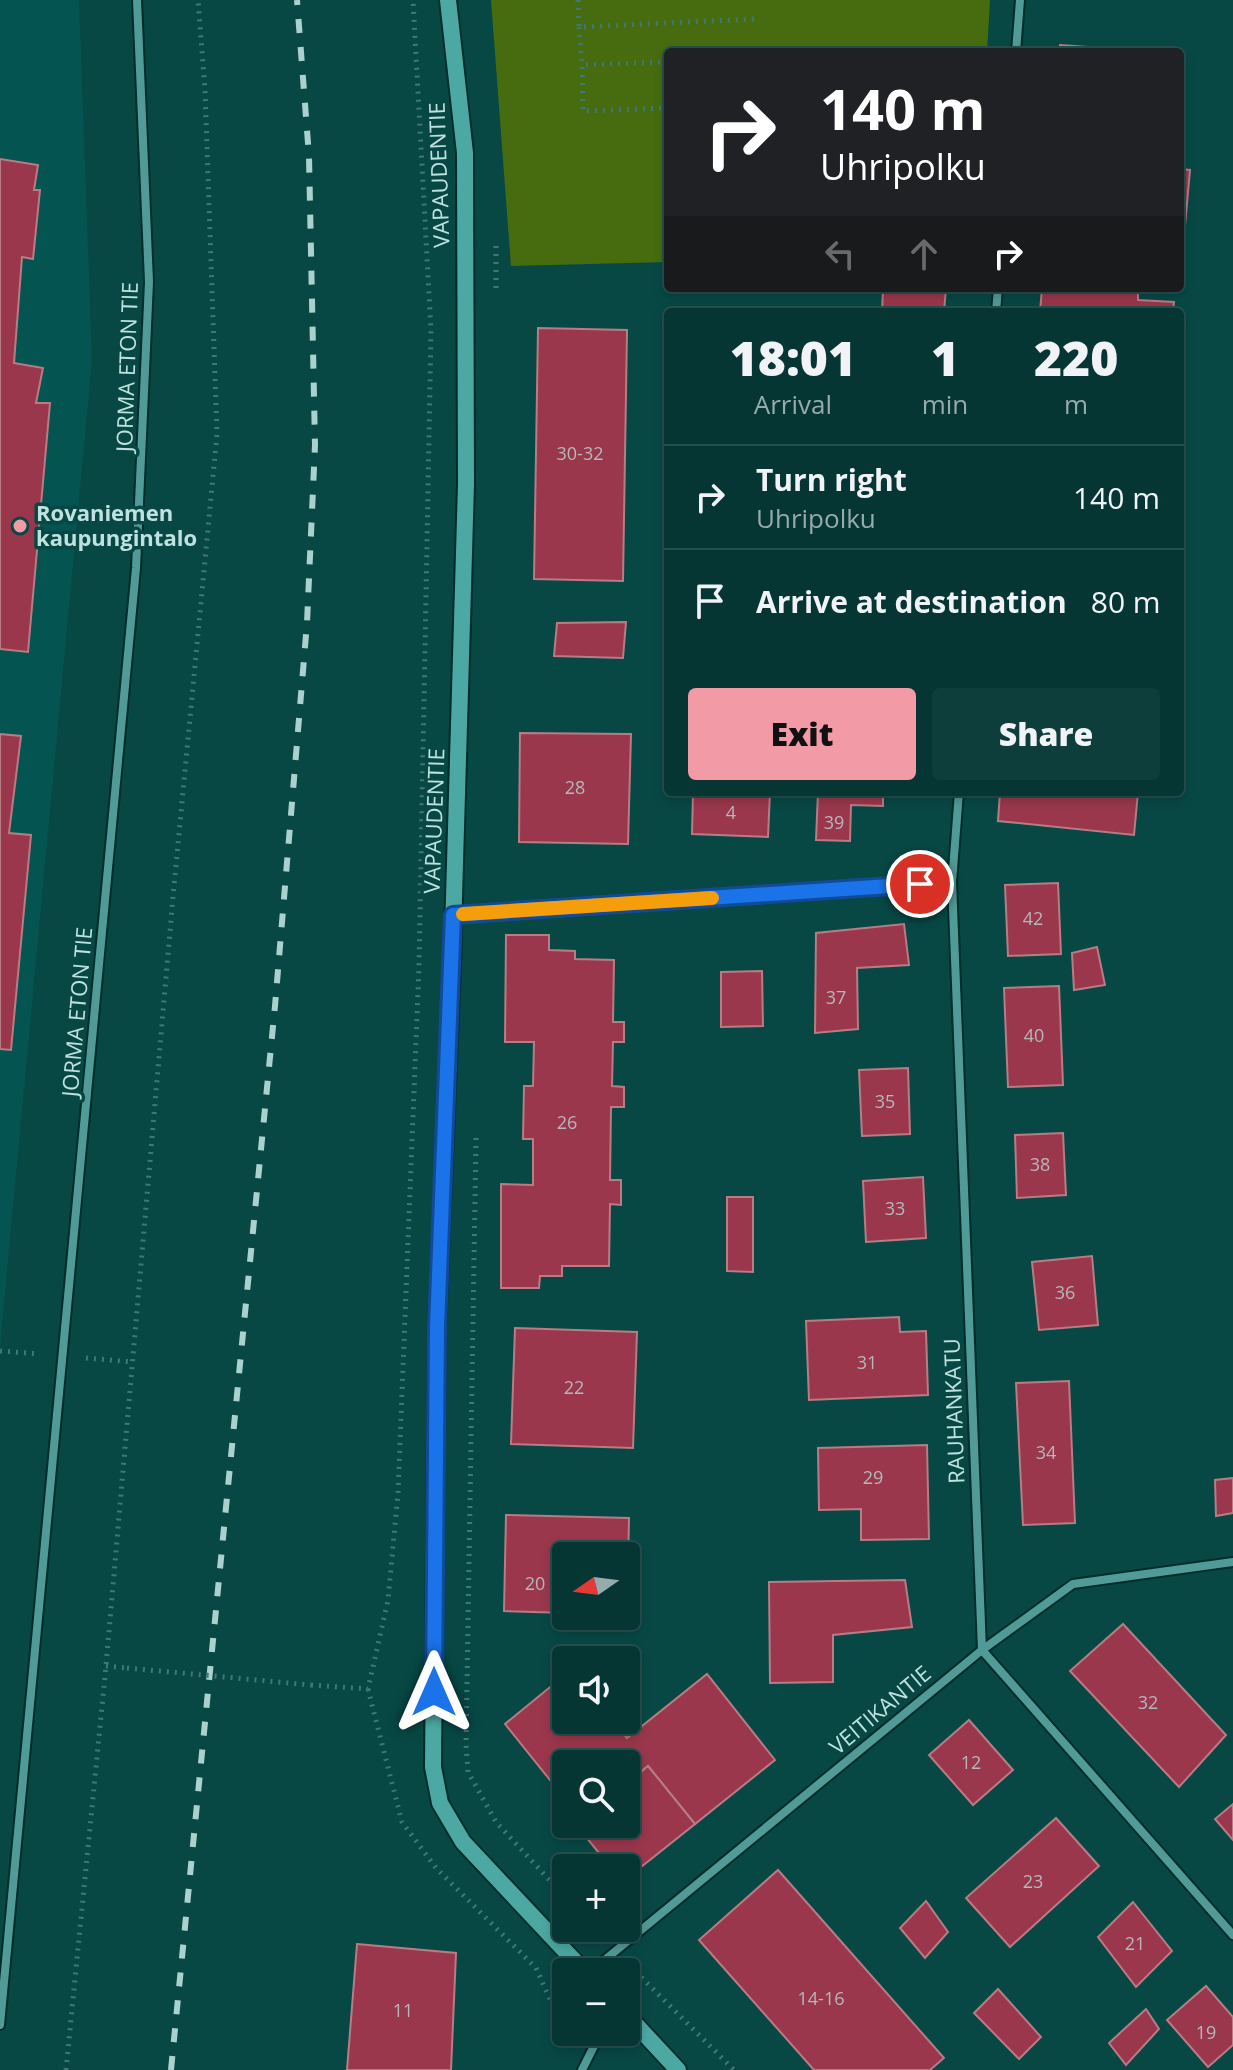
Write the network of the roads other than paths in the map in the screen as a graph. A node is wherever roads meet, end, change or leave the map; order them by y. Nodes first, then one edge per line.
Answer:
1 (137, 0) edge
2 (448, 0) edge
3 (1020, 0) edge
4 (1016, 48) edge
5 (959, 796) edge
6 (952, 882) junction
7 (453, 915) junction
8 (1233, 1562) edge
9 (982, 1650) junction
10 (1233, 1935) edge
11 (575, 1958) edge
12 (607, 1958) edge
13 (0, 2025) edge
14 (640, 2029) edge
15 (594, 2046) edge
16 (582, 2070) edge
17 (678, 2070) edge

1 - 13 street, JORMA ETON TIE
2 - 7 street, VAPAUDENTIE
3 - 4 street
5 - 6 street, RAUHANKATU
6 - 7 street
6 - 9 street, RAUHANKATU
7 - 11 street, VAPAUDENTIE
8 - 9 street, VEITIKANTIE
9 - 10 street
9 - 12 street, VEITIKANTIE
14 - 17 street
15 - 16 street

